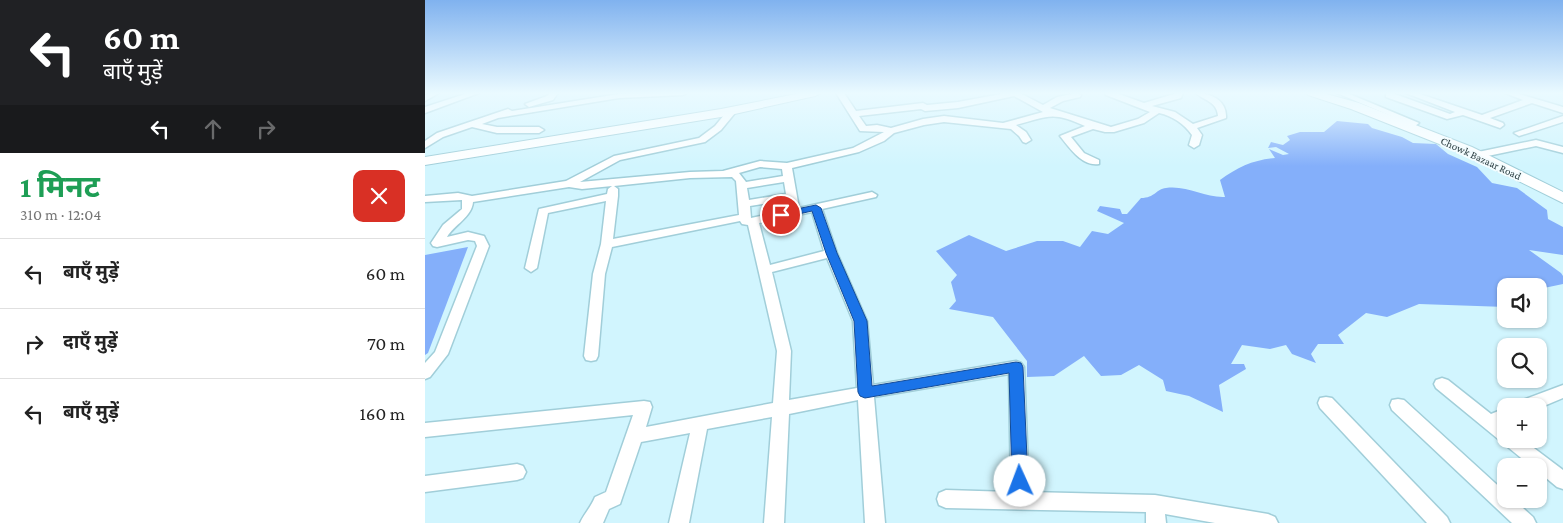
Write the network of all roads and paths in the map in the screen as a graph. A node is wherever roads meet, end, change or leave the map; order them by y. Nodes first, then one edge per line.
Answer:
1 (495, 117) edge
2 (694, 117) edge
3 (728, 117) edge
4 (856, 117) edge
5 (918, 117) edge
6 (1027, 117) edge
7 (1077, 117) edge
8 (1148, 117) edge
9 (1177, 117) edge
10 (1222, 117) edge
11 (1383, 117) edge
12 (1401, 117) edge
13 (1482, 118) edge
14 (1563, 118) edge
15 (919, 123) junction
16 (1415, 123) dead end
17 (471, 125) junction
18 (1006, 125) junction
19 (1095, 125) junction
20 (1500, 125) dead end
21 (1191, 127) junction
22 (539, 130) dead end
23 (891, 131) junction
24 (1519, 133) dead end
25 (1026, 140) dead end
26 (1563, 143) edge
27 (425, 145) edge
28 (1193, 145) dead end
29 (1552, 146) junction
30 (1563, 150) edge
31 (1478, 156) junction
32 (425, 162) edge
33 (1095, 162) dead end
34 (789, 172) junction
35 (725, 173) junction
36 (614, 183) junction
37 (569, 184) junction
38 (742, 186) junction
39 (872, 195) dead end
40 (613, 196) junction
41 (791, 196) junction
42 (1563, 198) edge
43 (425, 199) edge
44 (468, 200) junction
45 (816, 208) junction
46 (794, 212) junction
47 (747, 214) junction
48 (431, 244) edge
49 (607, 244) junction
50 (831, 253) junction
51 (531, 268) dead end
52 (765, 270) junction
53 (591, 356) dead end
54 (425, 373) edge
55 (1442, 384) dead end
56 (1563, 391) edge
57 (865, 392) junction
58 (1546, 398) edge
59 (1326, 403) dead end
60 (1398, 405) dead end
61 (782, 408) junction
62 (1497, 419) edge
63 (1489, 422) junction
64 (700, 424) junction
65 (1497, 429) edge
66 (425, 430) edge
67 (635, 436) junction
68 (1521, 448) edge
69 (517, 472) dead end
70 (1563, 481) edge
71 (425, 484) edge
72 (946, 499) dead end
73 (1020, 500) junction
74 (1156, 514) edge
75 (873, 522) edge
76 (588, 523) edge
77 (679, 523) edge
78 (774, 523) edge
79 (1268, 523) edge
80 (1440, 523) edge
81 (1526, 523) edge

1 - 17 street
2 - 32 street
3 - 37 street
4 - 23 street
5 - 15 street
6 - 18 street
7 - 19 street
8 - 19 street
9 - 21 street
10 - 21 street
11 - 31 street, Chowk Bazaar Road
12 - 16 street
13 - 20 street
14 - 24 street
15 - 18 street
15 - 23 street
17 - 22 street
17 - 27 street
18 - 25 street
19 - 33 street
21 - 28 street
23 - 34 street
26 - 29 street
29 - 30 street
29 - 31 street
31 - 42 street, Chowk Bazaar Road
34 - 35 street
34 - 38 street
34 - 41 street
35 - 36 street
35 - 38 street
36 - 37 street
36 - 40 street
37 - 44 street
38 - 47 street
39 - 45 street
40 - 49 street
40 - 51 street
41 - 46 street
41 - 47 street
43 - 44 street
44 - 48 street
45 - 46 street
45 - 50 street
46 - 47 street
47 - 49 street
47 - 52 street
48 - 54 street
49 - 53 street
50 - 52 street
50 - 57 street
52 - 61 street
55 - 63 street
56 - 58 street
57 - 61 street
57 - 73 street
57 - 75 street
59 - 80 street
60 - 81 street
61 - 64 street
61 - 78 street
62 - 63 street
63 - 65 street
64 - 67 street
64 - 77 street
66 - 67 street
67 - 76 street
68 - 70 street
69 - 71 street
72 - 73 street
73 - 74 street
74 - 79 street

